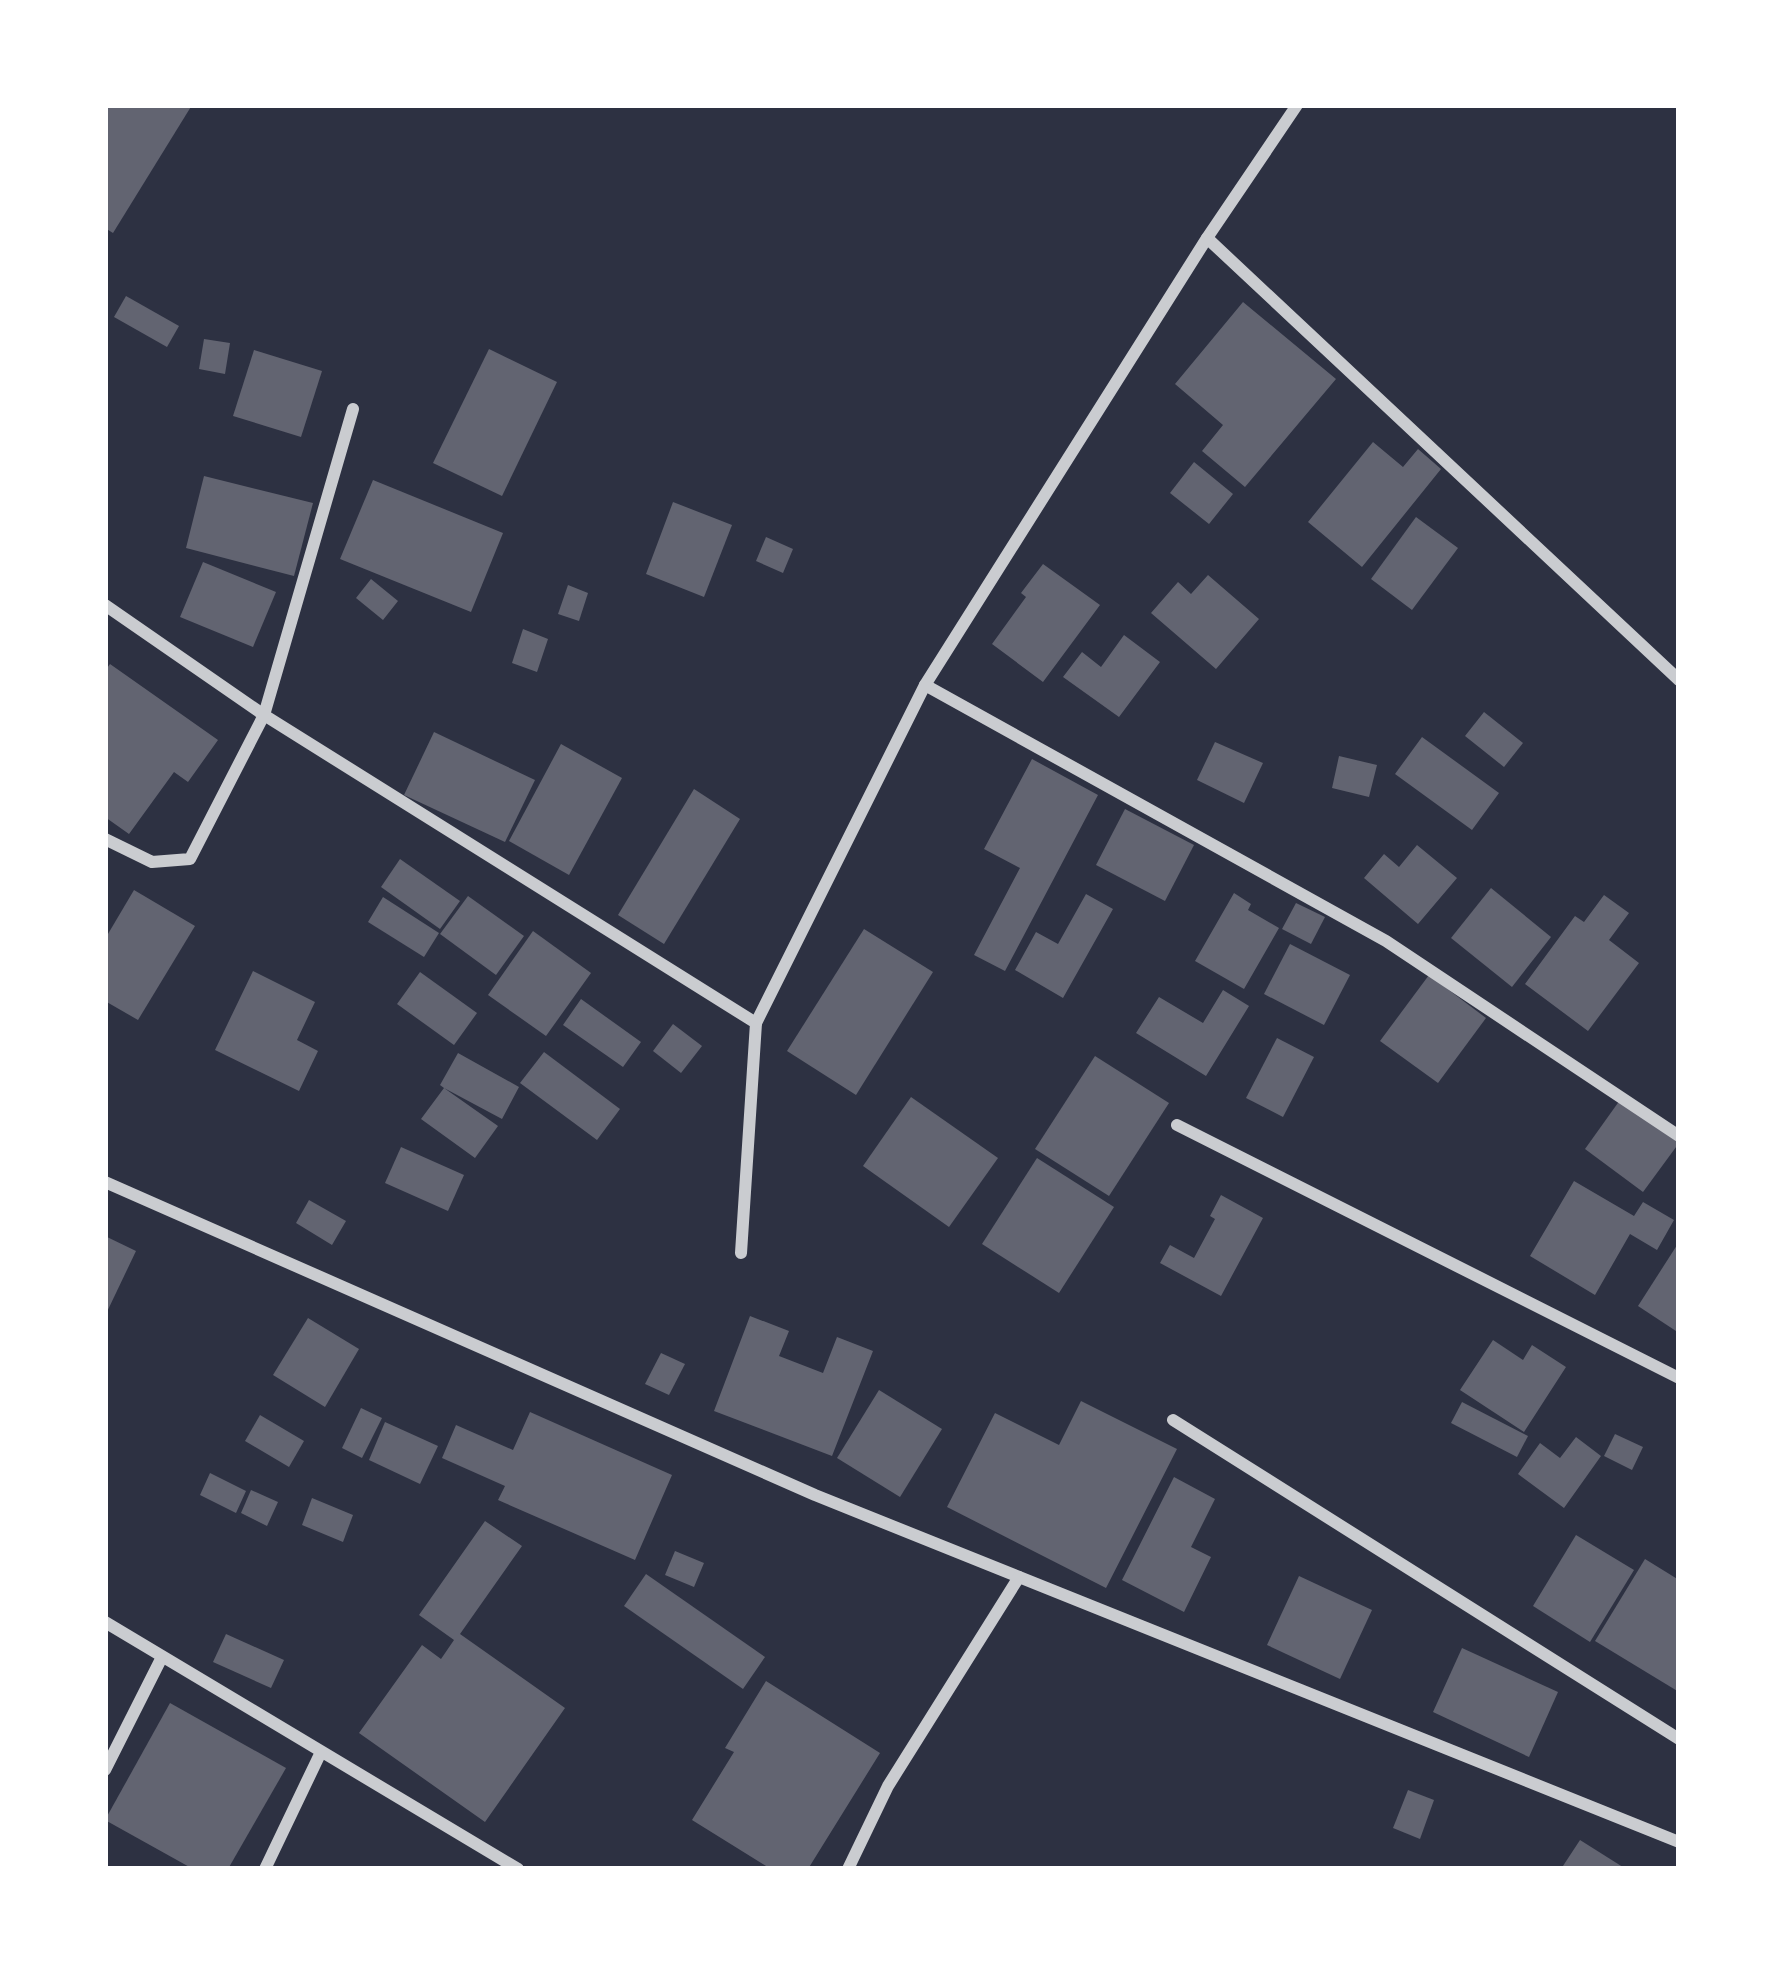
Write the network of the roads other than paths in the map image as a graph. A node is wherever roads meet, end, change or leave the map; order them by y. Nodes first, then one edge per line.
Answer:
1 (1297, 105) edge
2 (1207, 238) junction
3 (353, 409) dead end
4 (105, 604) edge
5 (1679, 680) edge
6 (926, 685) junction
7 (264, 715) junction
8 (105, 838) edge
9 (756, 1023) junction
10 (1177, 1125) dead end
11 (1679, 1136) edge
12 (105, 1182) edge
13 (741, 1253) dead end
14 (1679, 1378) edge
15 (1173, 1420) dead end
16 (1019, 1577) junction
17 (105, 1622) edge
18 (162, 1658) junction
19 (1679, 1739) edge
20 (321, 1752) junction
21 (105, 1770) edge
22 (1679, 1842) edge
23 (265, 1869) edge
24 (518, 1869) edge
25 (848, 1869) edge

1 - 2 street
2 - 5 street
2 - 6 street
3 - 7 street
4 - 7 street
6 - 9 street
6 - 11 street
7 - 8 street
7 - 9 street
9 - 13 street
10 - 14 street
12 - 16 street
15 - 19 street
16 - 22 street
16 - 25 street
17 - 18 street
18 - 20 street
18 - 21 street
20 - 23 street
20 - 24 street

